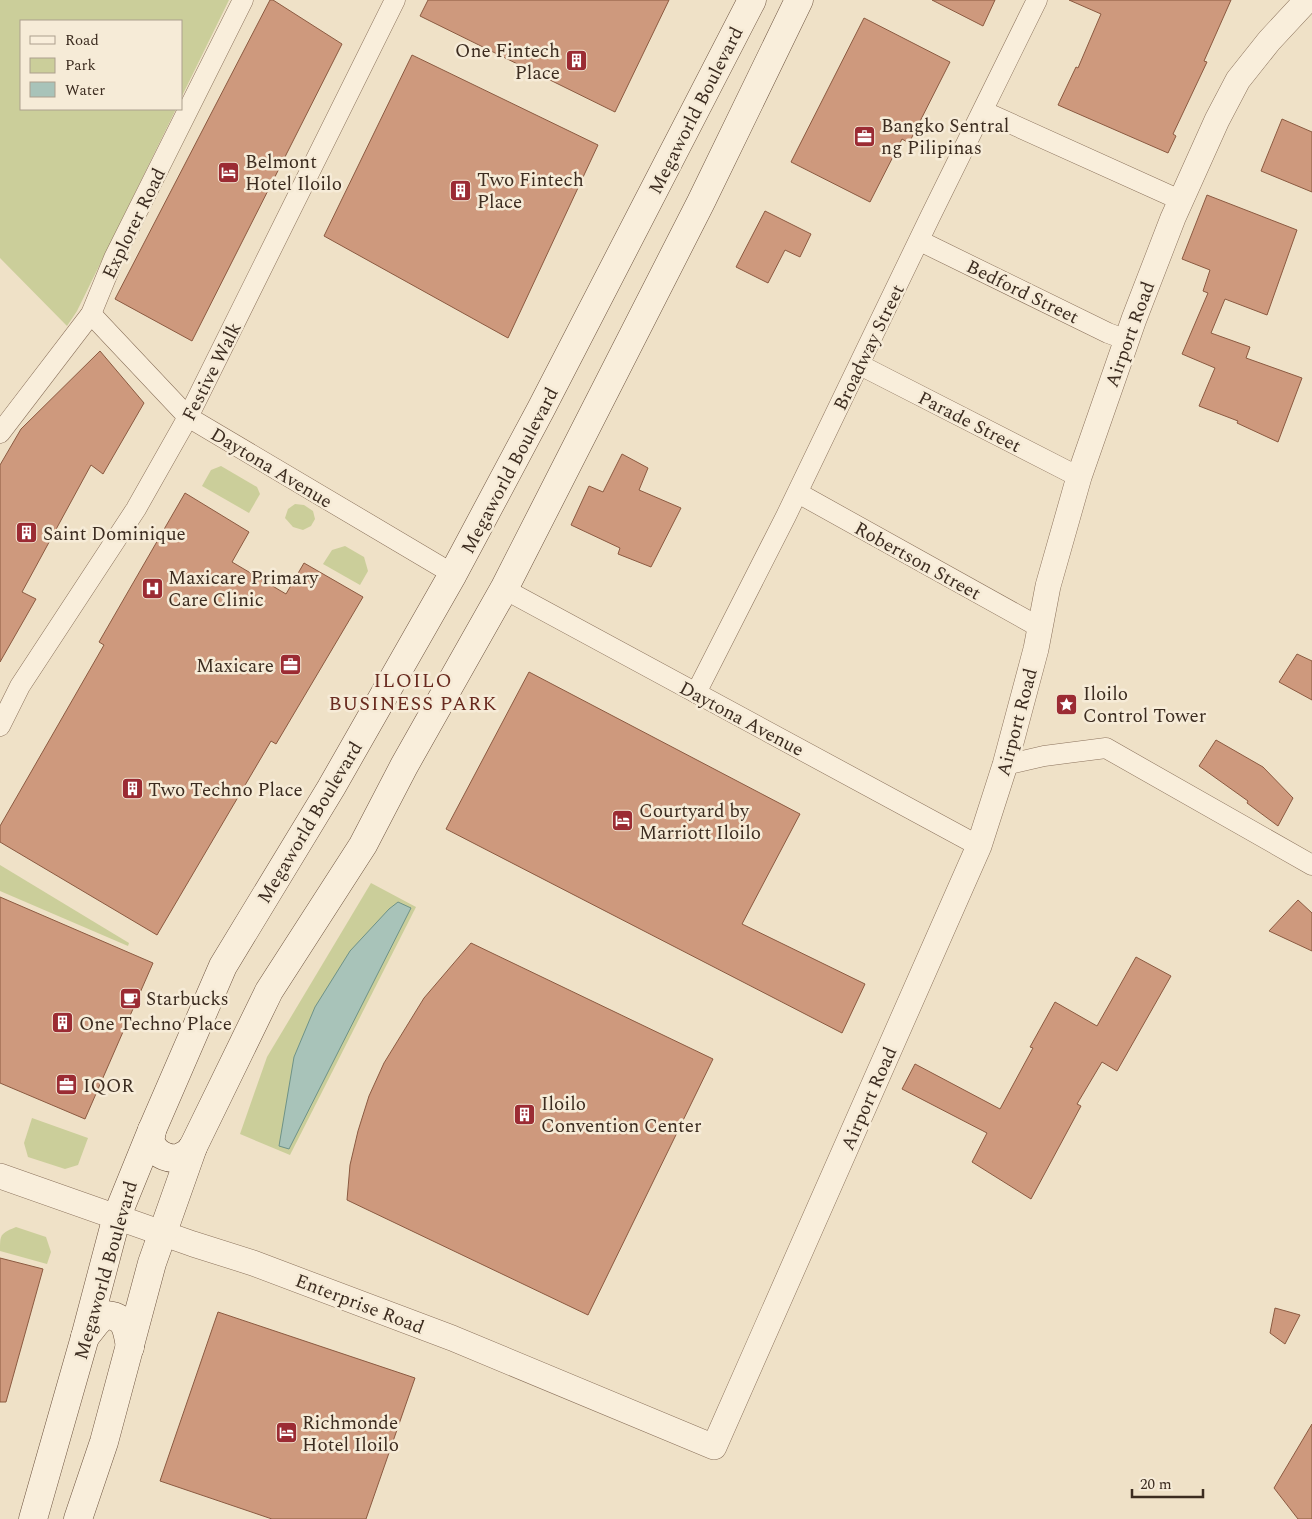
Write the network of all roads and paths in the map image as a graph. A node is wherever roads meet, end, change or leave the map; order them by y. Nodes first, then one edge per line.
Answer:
1 (243, 0) edge
2 (395, 0) edge
3 (752, 0) edge
4 (799, 0) edge
5 (1037, 0) edge
6 (1304, 1) edge
7 (983, 111) junction
8 (1180, 200) junction
9 (920, 241) junction
10 (91, 314) junction
11 (1127, 340) junction
12 (860, 365) junction
13 (188, 417) junction
14 (0, 433) edge
15 (1079, 477) junction
16 (798, 493) junction
17 (453, 574) junction
18 (504, 590) junction
19 (1039, 627) junction
20 (696, 693) junction
21 (0, 726) edge
22 (1005, 764) junction
23 (979, 846) junction
24 (1312, 865) edge
25 (152, 1130) junction
26 (193, 1147) junction
27 (0, 1176) edge
28 (117, 1216) junction
29 (162, 1232) junction
30 (85, 1337) junction
31 (130, 1347) junction
32 (714, 1448) joint
33 (33, 1519) edge
34 (78, 1519) edge

1 - 10 street, Explorer Road
2 - 13 street, Festive Walk
3 - 17 main road, Megaworld Boulevard
4 - 18 main road
5 - 7 street, Broadway Street
6 - 8 street, Airport Road
7 - 8 street
7 - 9 street, Broadway Street
8 - 11 street, Airport Road
9 - 11 street, Bedford Street
9 - 12 street, Broadway Street
10 - 13 street, Daytona Avenue
10 - 14 street, Explorer Road
11 - 15 street, Airport Road
12 - 15 street, Parade Street
12 - 16 street, Broadway Street
13 - 17 street, Daytona Avenue
13 - 21 street, Festive Walk
15 - 19 street, Airport Road
16 - 19 street, Robertson Street
16 - 20 street, Broadway Street
17 - 25 main road, Megaworld Boulevard
18 - 20 street, Daytona Avenue
18 - 26 main road
19 - 22 street, Airport Road
20 - 23 street, Daytona Avenue
22 - 23 street, Airport Road
22 - 24 street
23 - 32 street, Airport Road
25 - 26 main road
25 - 28 main road, Megaworld Boulevard
26 - 29 main road
27 - 28 street, Enterprise Road
28 - 29 street, Enterprise Road
28 - 30 main road, Megaworld Boulevard
29 - 31 main road
29 - 32 street, Enterprise Road
30 - 31 main road
30 - 33 main road, Megaworld Boulevard
31 - 34 main road

